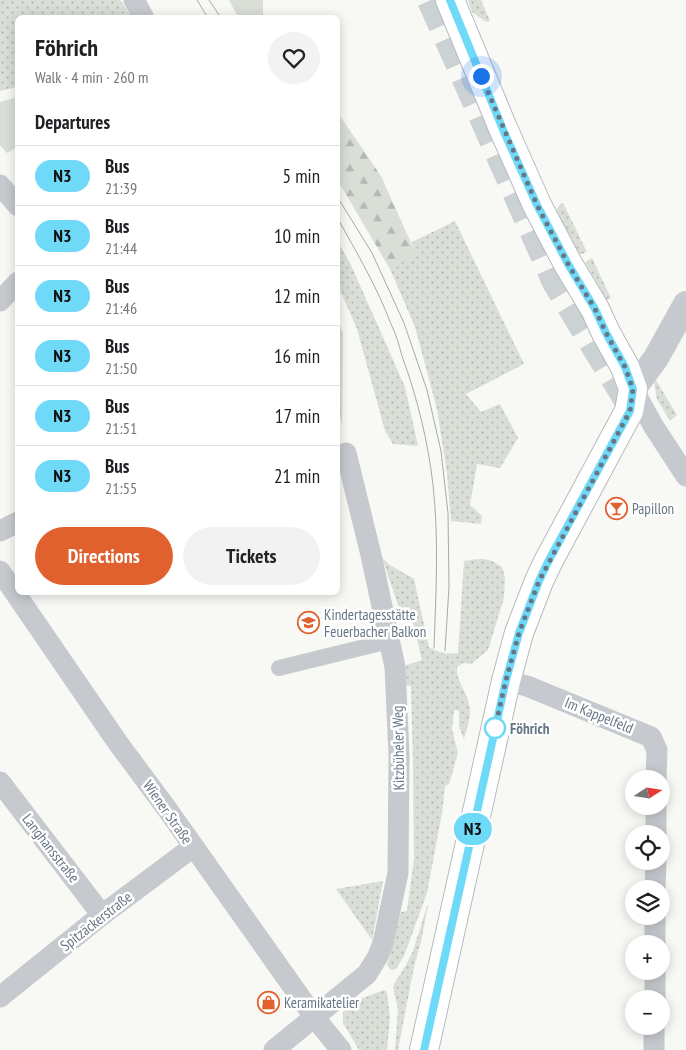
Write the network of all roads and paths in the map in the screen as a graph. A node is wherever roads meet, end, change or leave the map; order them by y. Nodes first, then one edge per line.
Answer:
1 (134, 0) edge
2 (450, 0) edge
3 (142, 15) edge
4 (0, 185) edge
5 (15, 202) edge
6 (15, 285) edge
7 (0, 301) edge
8 (686, 304) edge
9 (633, 389) junction
10 (346, 453) dead end
11 (686, 476) edge
12 (15, 524) edge
13 (0, 531) edge
14 (0, 571) edge
15 (15, 593) edge
16 (16, 595) edge
17 (389, 642) junction
18 (278, 668) dead end
19 (506, 680) junction
20 (656, 770) edge
21 (0, 782) edge
22 (193, 847) junction
23 (102, 914) junction
24 (0, 997) edge
25 (315, 1018) junction
26 (654, 1035) edge
27 (274, 1050) edge
28 (341, 1050) edge
29 (424, 1050) edge
30 (654, 1050) edge

1 - 3 street
2 - 9 main road
4 - 5 street
6 - 7 street
8 - 9 street
9 - 11 street
9 - 19 main road
10 - 17 street, Kitzbüheler Weg
12 - 13 street
14 - 15 street, Wiener Straße
16 - 22 street, Wiener Straße
17 - 18 street
17 - 25 street, Kitzbüheler Weg
19 - 20 street, Im Kappelfeld
19 - 29 main road
21 - 23 street, Langhansstraße
22 - 23 street, Spitzäckerstraße
22 - 25 street, Wiener Straße
23 - 24 street, Spitzäckerstraße
25 - 27 street, Kitzbüheler Weg
25 - 28 street, Wiener Straße
26 - 30 street

